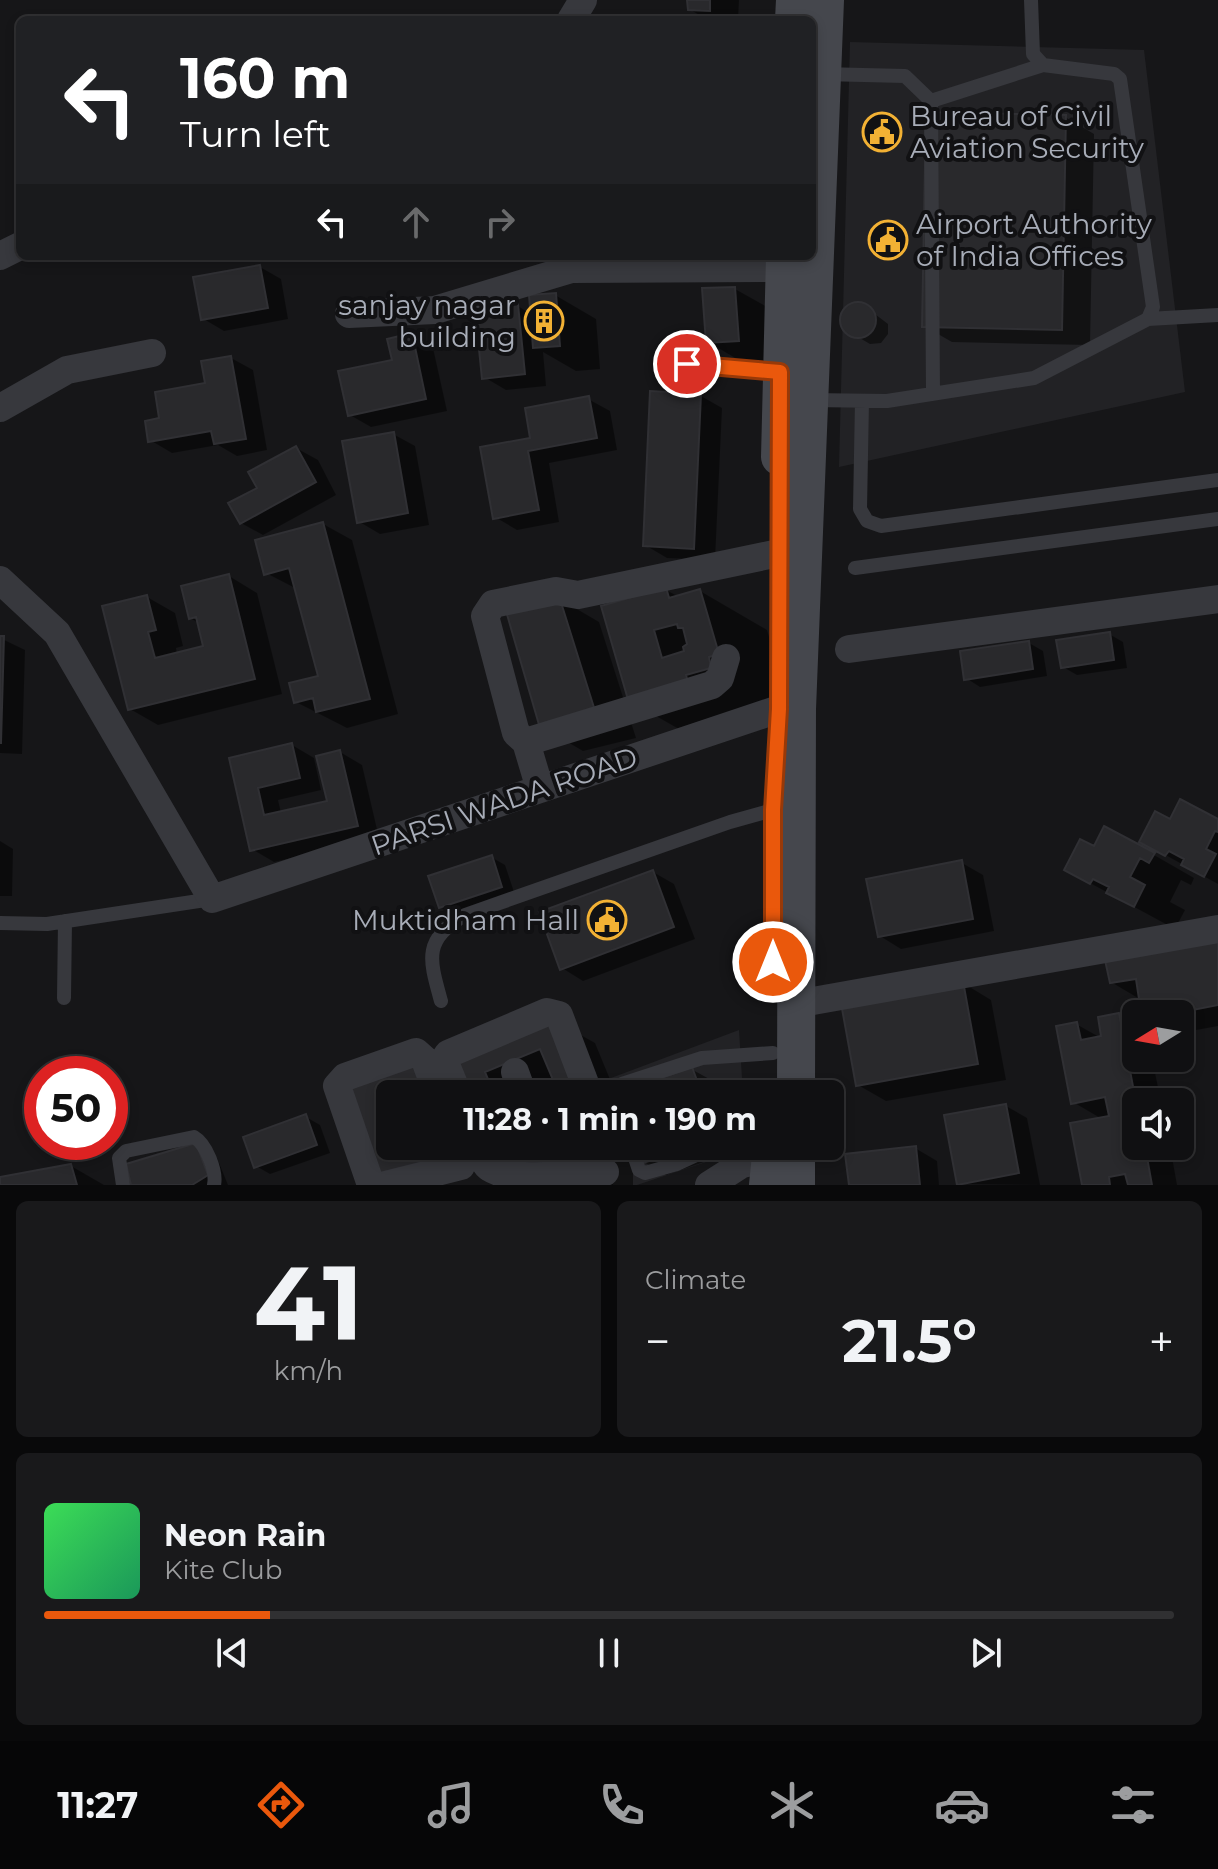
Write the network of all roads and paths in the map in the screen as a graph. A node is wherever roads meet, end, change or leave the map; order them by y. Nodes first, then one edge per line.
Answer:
1 (825, 0) edge
2 (1031, 0) edge
3 (1043, 65) junction
4 (822, 74) junction
5 (931, 101) junction
6 (816, 204) edge
7 (813, 260) edge
8 (784, 262) edge
9 (349, 314) dead end
10 (1218, 315) edge
11 (1148, 319) junction
12 (152, 353) dead end
13 (660, 361) dead end
14 (780, 372) junction
15 (933, 393) junction
16 (807, 400) junction
17 (862, 401) junction
18 (0, 408) edge
19 (1218, 480) edge
20 (1218, 519) edge
21 (779, 553) junction
22 (855, 568) dead end
23 (0, 580) edge
24 (1218, 599) edge
25 (849, 649) dead end
26 (726, 658) dead end
27 (788, 709) junction
28 (526, 742) junction
29 (540, 789) junction
30 (784, 811) junction
31 (212, 899) junction
32 (65, 921) junction
33 (0, 923) edge
34 (1218, 929) edge
35 (64, 998) dead end
36 (441, 1001) dead end
37 (796, 1004) junction
38 (773, 1053) junction
39 (432, 1080) edge
40 (452, 1080) edge
41 (584, 1080) edge
42 (634, 1080) edge
43 (773, 1080) edge
44 (796, 1080) edge
45 (636, 1160) edge
46 (686, 1160) edge
47 (465, 1161) edge
48 (781, 1164) edge
49 (604, 1168) edge
50 (123, 1185) edge
51 (214, 1185) edge
52 (371, 1185) edge
53 (385, 1185) edge
54 (709, 1185) edge

1 - 4 main road
2 - 3 lane
3 - 5 lane
3 - 11 lane
4 - 5 lane
4 - 6 main road
5 - 15 lane
7 - 16 main road
8 - 9 street
8 - 14 main road
10 - 11 lane
11 - 15 lane
12 - 18 street
13 - 14 lane
14 - 21 main road
15 - 17 lane
16 - 17 lane
16 - 27 main road
17 - 19 lane
20 - 22 lane
21 - 27 main road
21 - 28 street
23 - 31 street
24 - 25 street
26 - 28 street
27 - 29 street, PARSI WADA ROAD
27 - 30 main road
28 - 29 street
29 - 31 street, PARSI WADA ROAD
30 - 36 lane
30 - 37 main road
30 - 38 main road
31 - 32 lane, PARSI WADA ROAD
32 - 33 lane, PARSI WADA ROAD
32 - 35 lane
34 - 37 street
37 - 44 main road
38 - 42 lane
38 - 43 main road
39 - 52 street
40 - 41 street
45 - 46 lane
47 - 49 street
47 - 53 street
48 - 54 street
50 - 51 lane

